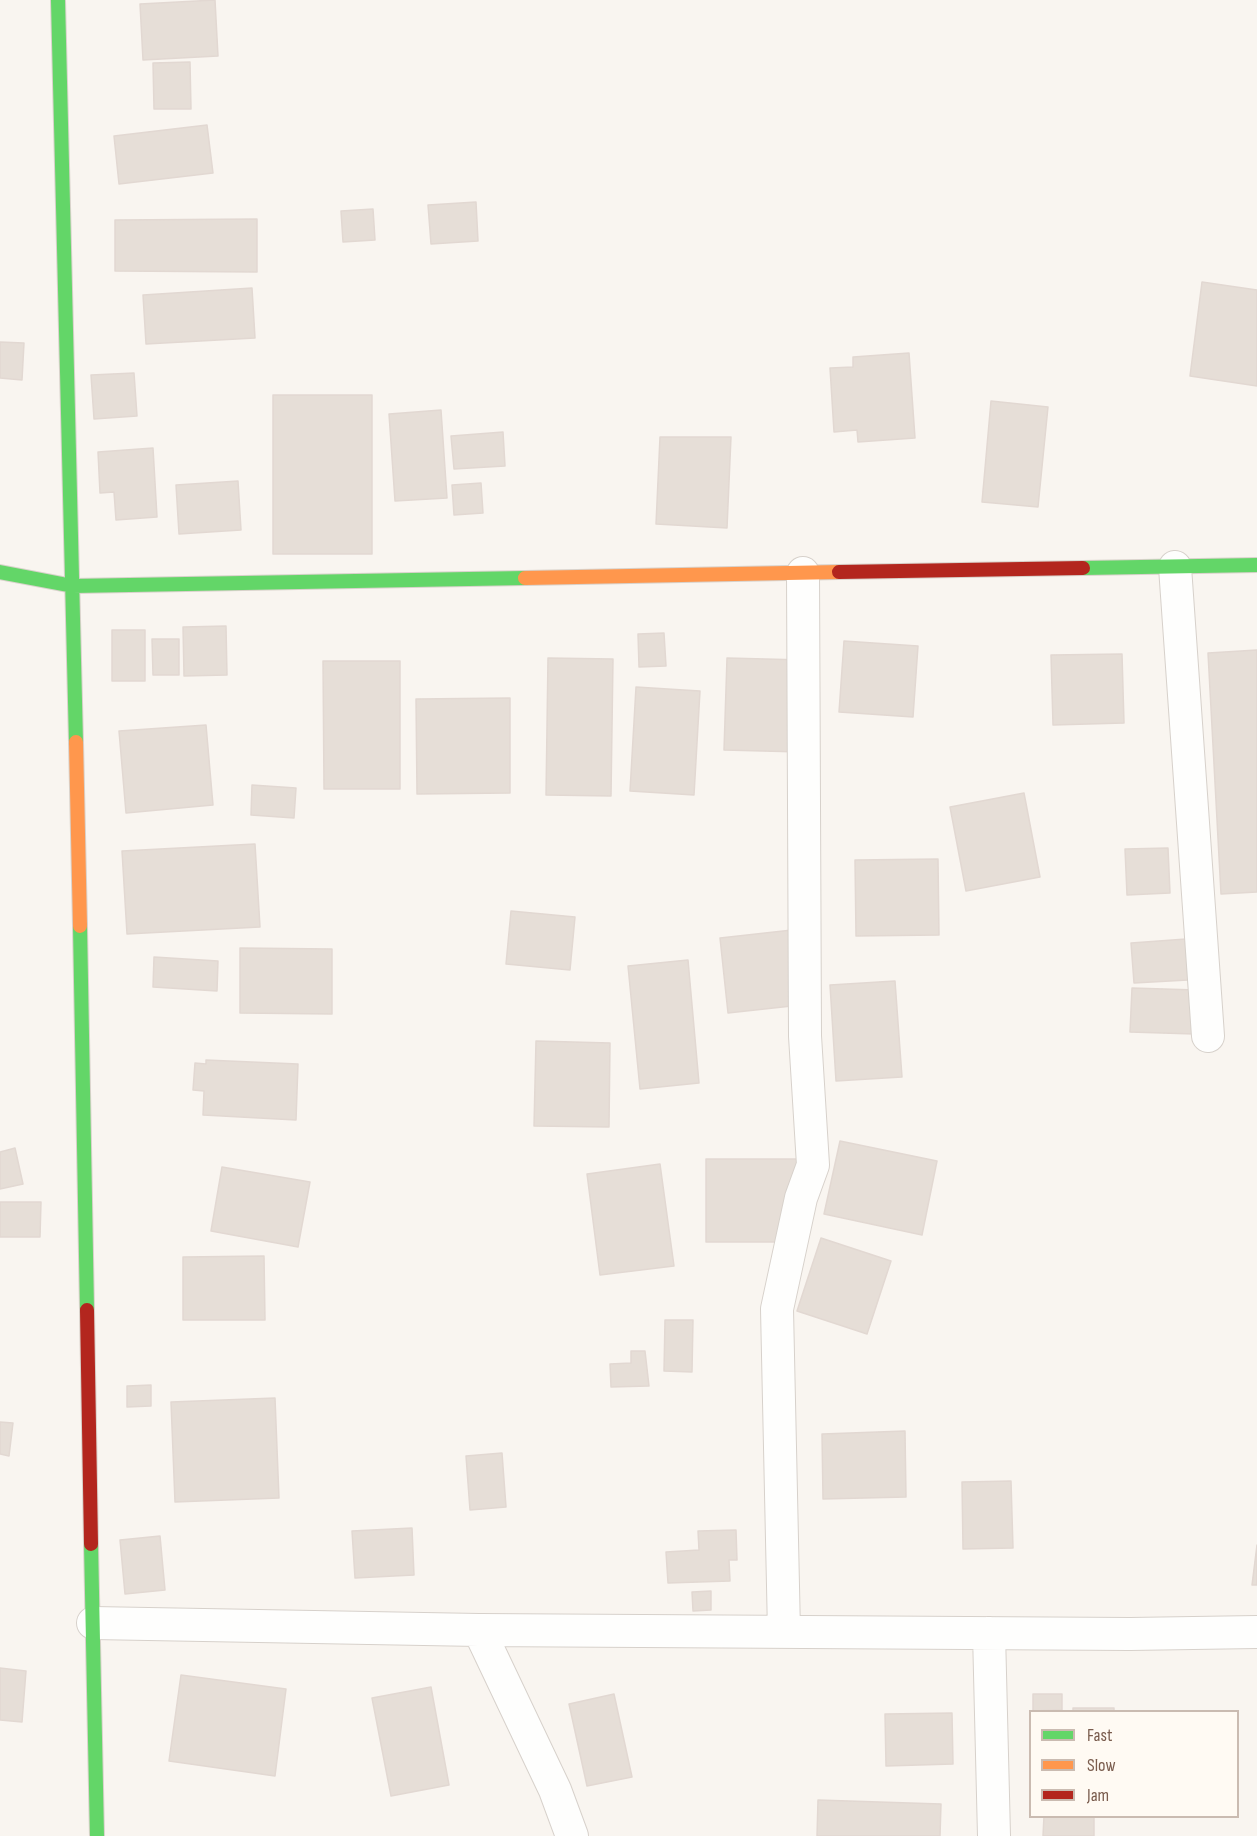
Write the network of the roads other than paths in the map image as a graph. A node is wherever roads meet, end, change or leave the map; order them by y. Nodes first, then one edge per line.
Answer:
1 (58, 0) edge
2 (1257, 565) edge
3 (1175, 567) junction
4 (0, 572) edge
5 (803, 573) junction
6 (73, 586) junction
7 (1208, 1036) dead end
8 (93, 1623) junction
9 (479, 1630) junction
10 (784, 1632) junction
11 (1257, 1632) edge
12 (989, 1634) junction
13 (97, 1836) edge
14 (572, 1836) edge
15 (994, 1836) edge

1 - 6 street
2 - 3 street
3 - 5 street
3 - 7 street
4 - 6 street
5 - 6 street
5 - 10 street
6 - 8 street
8 - 9 street
8 - 13 street
9 - 10 street
9 - 14 street
10 - 12 street
11 - 12 street
12 - 15 street

